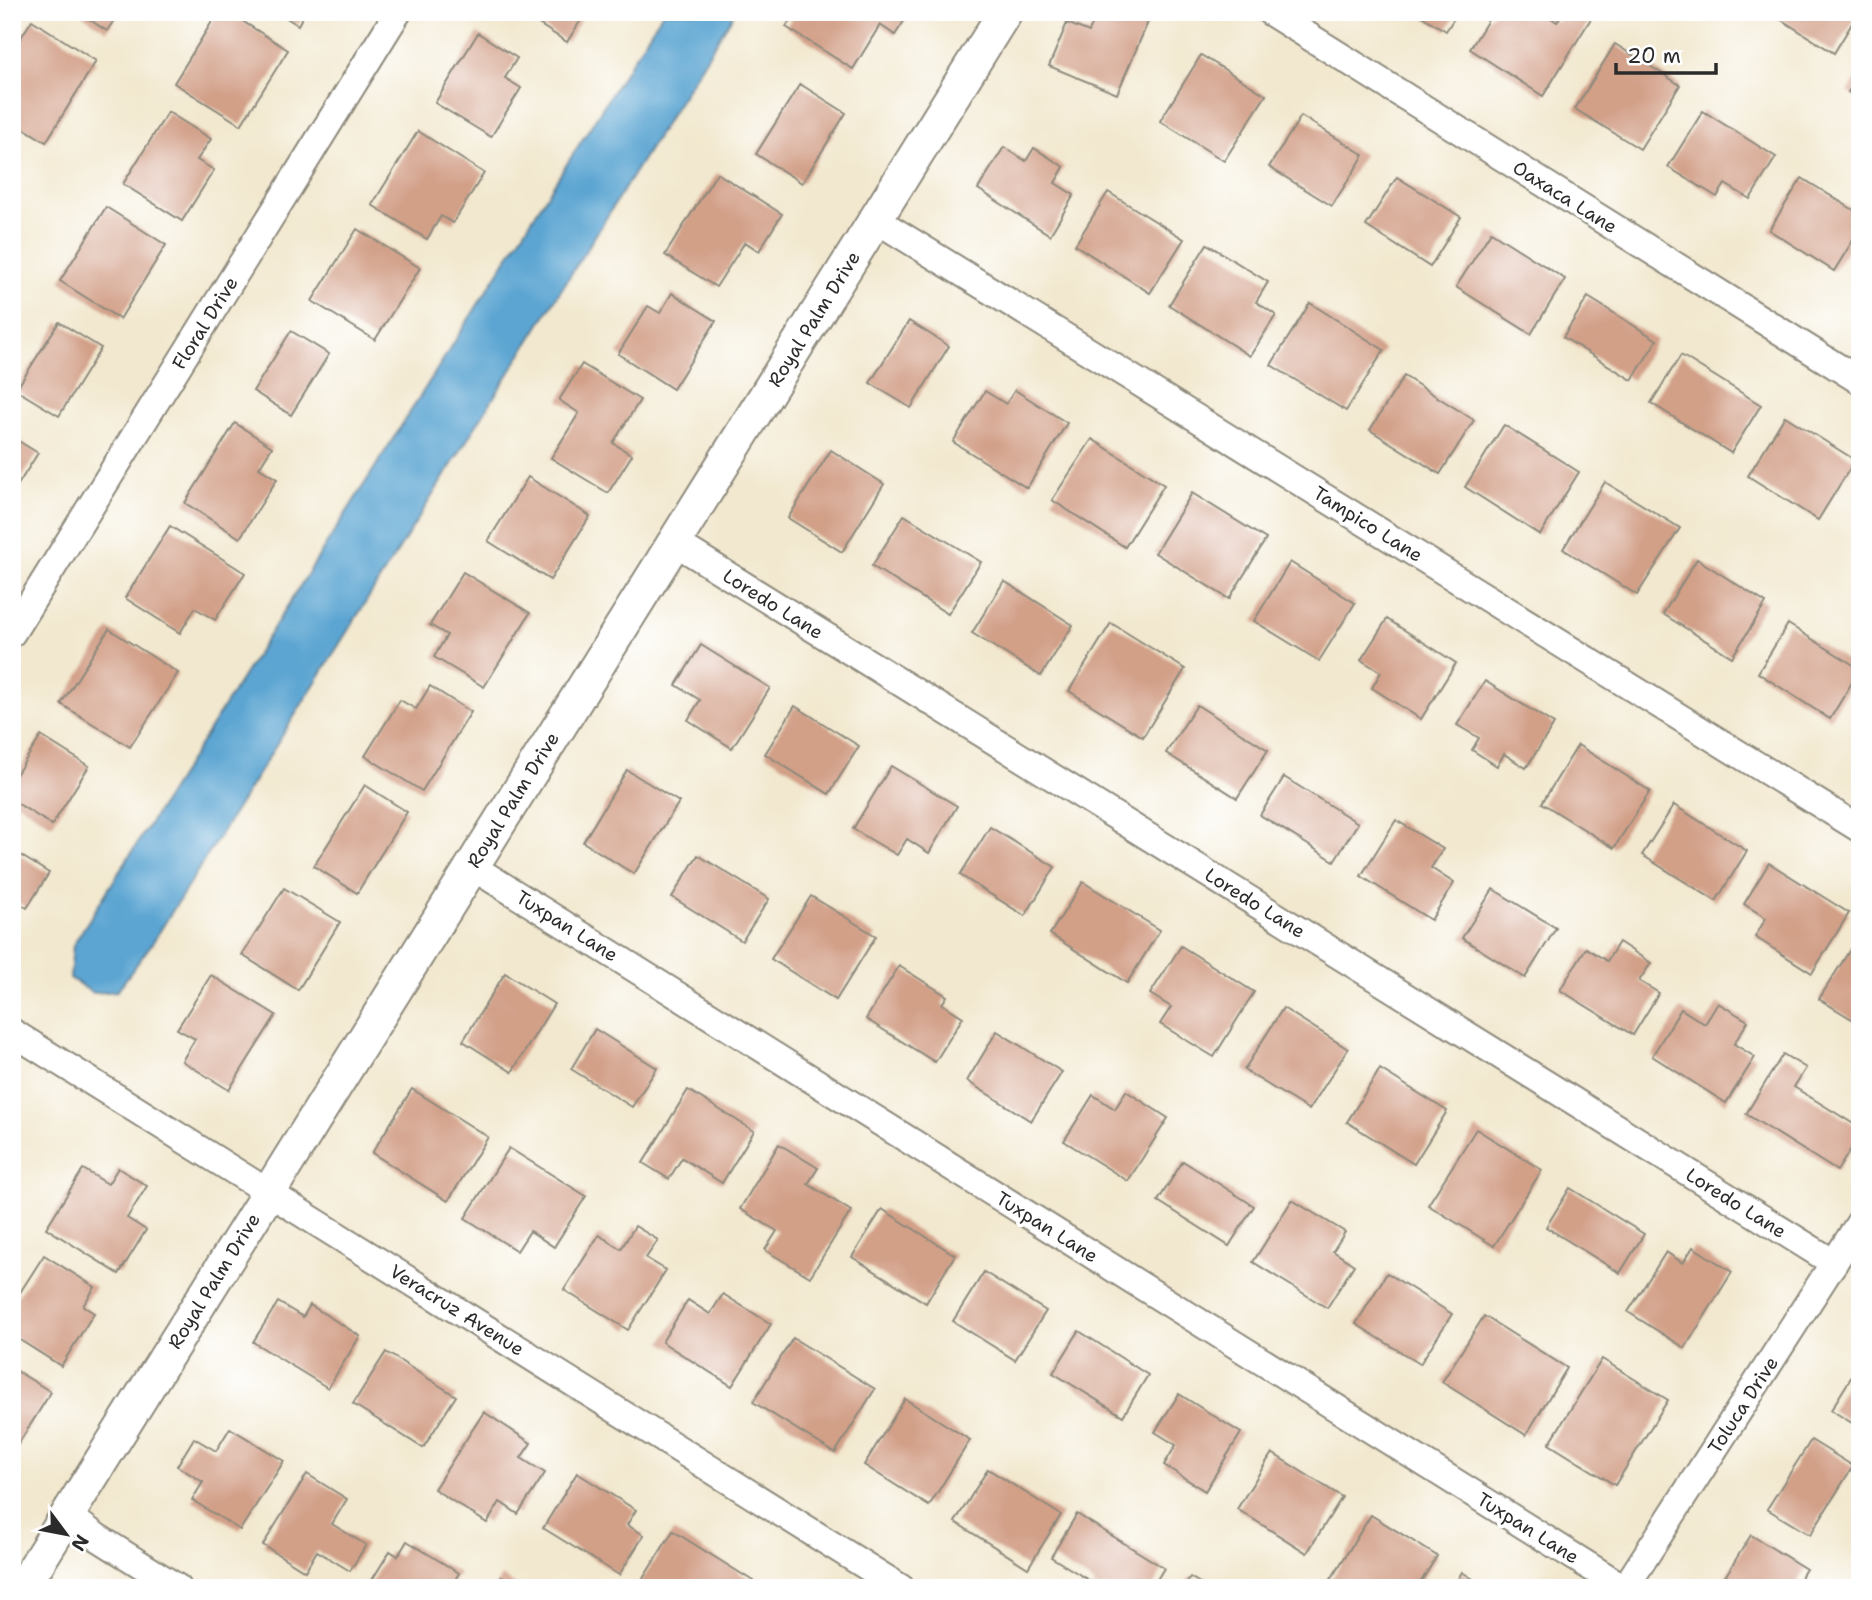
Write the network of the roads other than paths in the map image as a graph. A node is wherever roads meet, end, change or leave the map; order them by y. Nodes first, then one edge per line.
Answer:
1 (398, 12) edge
2 (1005, 12) edge
3 (1270, 12) edge
4 (875, 219) junction
5 (1860, 381) edge
6 (676, 543) junction
7 (12, 633) edge
8 (1860, 829) edge
9 (471, 866) junction
10 (12, 1032) edge
11 (268, 1193) junction
12 (1860, 1222) edge
13 (1834, 1263) junction
14 (69, 1516) junction
15 (22, 1588) edge
16 (178, 1588) edge
17 (901, 1588) edge
18 (1624, 1588) edge

1 - 7 street, Floral Drive
2 - 4 street, Royal Palm Drive
3 - 5 street, Oaxaca Lane
4 - 6 street, Royal Palm Drive
4 - 8 street, Tampico Lane
6 - 9 street, Royal Palm Drive
6 - 13 street, Loredo Lane
9 - 11 street, Royal Palm Drive
9 - 18 street, Tuxpan Lane
10 - 11 street, Veracruz Avenue
11 - 14 street, Royal Palm Drive
11 - 17 street, Veracruz Avenue
12 - 13 street, Toluca Drive
13 - 18 street, Toluca Drive
14 - 15 street, Royal Palm Drive
14 - 16 street

